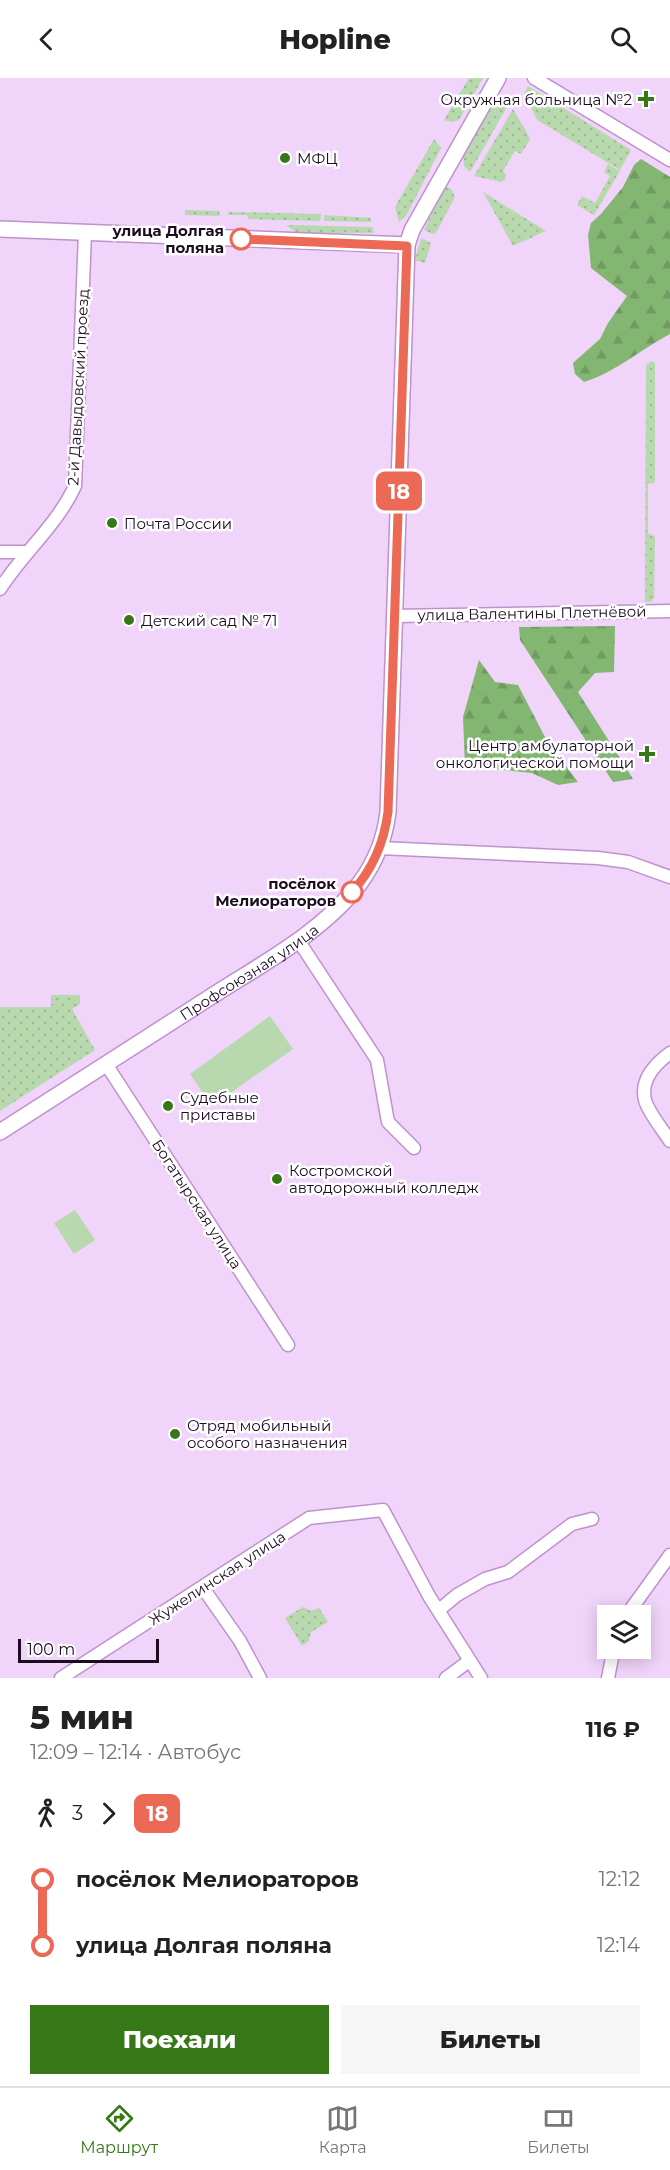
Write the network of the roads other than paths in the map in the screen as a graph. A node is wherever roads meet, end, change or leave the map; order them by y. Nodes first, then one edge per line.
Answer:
1 (498, 78) edge
2 (534, 78) edge
3 (670, 160) edge
4 (0, 229) edge
5 (85, 233) junction
6 (407, 246) junction
7 (0, 552) edge
8 (27, 552) junction
9 (0, 589) edge
10 (670, 611) edge
11 (395, 616) junction
12 (380, 848) junction
13 (670, 877) edge
14 (298, 940) junction
15 (670, 1053) edge
16 (106, 1064) junction
17 (0, 1132) edge
18 (670, 1141) edge
19 (414, 1148) dead end
20 (288, 1345) dead end
21 (592, 1519) dead end
22 (670, 1555) edge
23 (203, 1588) junction
24 (634, 1605) edge
25 (439, 1610) junction
26 (612, 1659) edge
27 (469, 1661) junction
28 (61, 1678) edge
29 (260, 1678) edge
30 (446, 1678) edge
31 (481, 1678) edge
32 (608, 1678) edge

1 - 6 main road, Профсоюзная улица
2 - 3 street
4 - 5 main road
5 - 6 main road
5 - 8 street, 2-й Давыдовский проезд
6 - 11 main road, Профсоюзная улица
7 - 8 street
8 - 9 street, 2-й Давыдовский проезд
10 - 11 street, улица Валентины Плетнёвой
11 - 12 main road, Профсоюзная улица
12 - 13 street
12 - 14 main road, Профсоюзная улица
14 - 16 main road, Профсоюзная улица
14 - 19 street
15 - 18 street
16 - 17 main road, Профсоюзная улица
16 - 20 street, Богатырская улица
21 - 25 street
22 - 24 street
23 - 25 street, Жужелинская улица
23 - 28 street, Жужелинская улица
23 - 29 street
25 - 27 street
26 - 32 street
27 - 30 street
27 - 31 street

